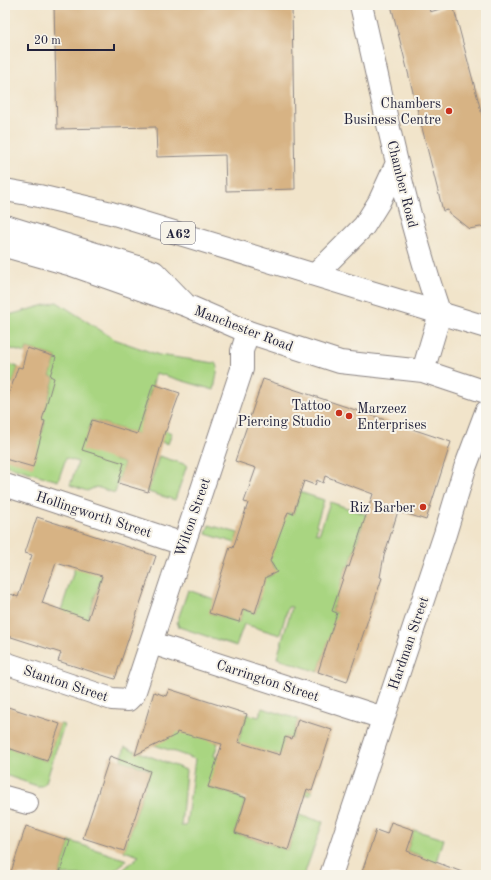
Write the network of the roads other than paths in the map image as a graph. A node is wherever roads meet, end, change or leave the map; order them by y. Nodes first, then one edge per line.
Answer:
1 (361, 5) edge
2 (397, 163) junction
3 (5, 190) edge
4 (5, 226) edge
5 (5, 246) edge
6 (316, 274) junction
7 (188, 306) junction
8 (440, 314) junction
9 (486, 326) edge
10 (248, 332) junction
11 (423, 370) junction
12 (486, 392) edge
13 (486, 412) edge
14 (5, 485) edge
15 (183, 544) junction
16 (152, 643) junction
17 (5, 663) edge
18 (128, 700) joint
19 (383, 718) junction
20 (5, 797) edge
21 (27, 803) dead end
22 (331, 875) edge

1 - 2 main road, Chamber Road
2 - 6 main road
2 - 8 main road, Chamber Road
3 - 6 main road, A62
4 - 7 main road
5 - 7 main road, Manchester Road
6 - 8 main road, A62
7 - 10 main road, Manchester Road
8 - 9 main road, A62
8 - 11 main road
10 - 11 main road, Manchester Road
10 - 15 main road, Wilton Street
11 - 12 main road, Manchester Road
13 - 19 main road, Hardman Street
14 - 15 main road, Hollingworth Street
15 - 16 main road, Wilton Street
16 - 18 main road, Wilton Street
16 - 19 main road, Carrington Street
17 - 18 main road, Stanton Street
19 - 22 main road, Hardman Street
20 - 21 main road

